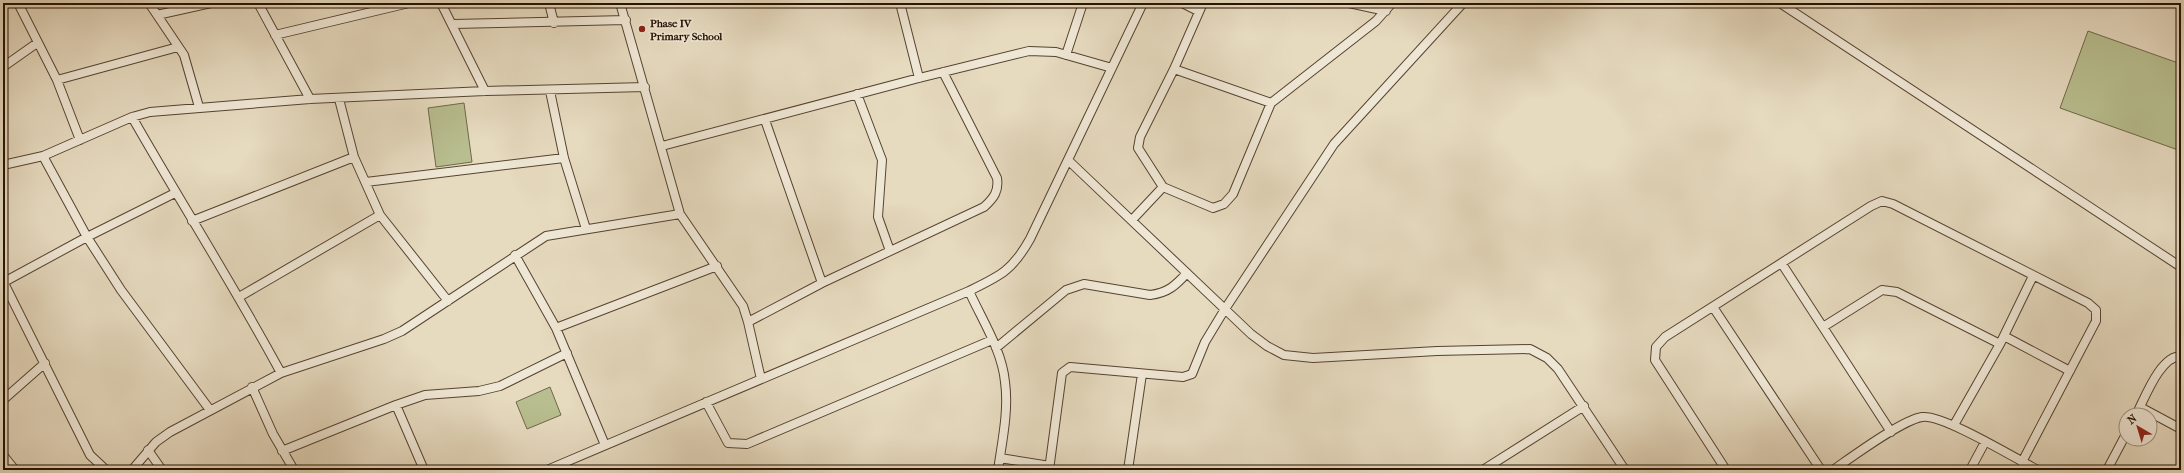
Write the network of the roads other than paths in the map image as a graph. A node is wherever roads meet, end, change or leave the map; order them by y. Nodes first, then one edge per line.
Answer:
1 (18, 3) edge
2 (149, 3) edge
3 (211, 3) edge
4 (258, 3) edge
5 (409, 3) edge
6 (441, 3) edge
7 (549, 3) edge
8 (620, 3) edge
9 (900, 3) edge
10 (1083, 3) edge
11 (1143, 3) edge
12 (1182, 3) edge
13 (1203, 3) edge
14 (1348, 3) edge
15 (1392, 3) edge
16 (1463, 3) edge
17 (1780, 3) edge
18 (1198, 11) junction
19 (1386, 11) junction
20 (157, 14) junction
21 (626, 20) junction
22 (554, 23) junction
23 (453, 24) junction
24 (274, 35) junction
25 (37, 43) junction
26 (178, 47) junction
27 (1066, 55) junction
28 (3, 67) edge
29 (1112, 68) junction
30 (1174, 69) junction
31 (942, 72) junction
32 (919, 78) junction
33 (57, 80) junction
34 (645, 87) junction
35 (485, 91) junction
36 (550, 91) junction
37 (857, 94) junction
38 (310, 99) junction
39 (339, 99) junction
40 (1271, 103) junction
41 (199, 108) junction
42 (132, 117) junction
43 (765, 120) junction
44 (80, 140) junction
45 (662, 146) junction
46 (43, 156) junction
47 (354, 157) junction
48 (564, 158) junction
49 (1069, 161) junction
50 (3, 165) edge
51 (366, 182) junction
52 (1163, 187) junction
53 (175, 193) junction
54 (680, 214) junction
55 (380, 215) junction
56 (1132, 220) junction
57 (192, 221) junction
58 (586, 229) junction
59 (87, 237) junction
60 (890, 251) junction
61 (515, 255) junction
62 (1782, 264) junction
63 (717, 266) junction
64 (2181, 267) edge
65 (1187, 273) junction
66 (2033, 276) junction
67 (4, 281) edge
68 (822, 283) junction
69 (969, 292) junction
70 (239, 297) junction
71 (448, 301) junction
72 (1713, 307) junction
73 (1225, 309) junction
74 (748, 322) junction
75 (1823, 327) junction
76 (556, 328) junction
77 (2004, 336) junction
78 (992, 340) junction
79 (2000, 344) junction
80 (996, 348) junction
81 (567, 353) junction
82 (2181, 356) edge
83 (45, 363) junction
84 (2070, 371) junction
85 (281, 373) junction
86 (1142, 374) junction
87 (760, 379) junction
88 (252, 387) junction
89 (3, 400) edge
90 (706, 402) junction
91 (396, 405) junction
92 (1584, 406) junction
93 (2140, 407) edge
94 (210, 410) junction
95 (2158, 417) edge
96 (1954, 425) junction
97 (2181, 429) edge
98 (1891, 432) junction
99 (1985, 442) junction
100 (605, 445) junction
101 (2119, 447) edge
102 (148, 450) junction
103 (282, 451) junction
104 (3, 455) edge
105 (1000, 458) junction
106 (2022, 462) junction
107 (1050, 468) edge
108 (15, 470) edge
109 (106, 470) edge
110 (132, 470) edge
111 (162, 470) edge
112 (294, 470) edge
113 (424, 470) edge
114 (547, 470) edge
115 (998, 470) edge
116 (1128, 470) edge
117 (1483, 470) edge
118 (1625, 470) edge
119 (1726, 470) edge
120 (1820, 470) edge
121 (1833, 470) edge
122 (1970, 470) edge
123 (2038, 470) edge
124 (2106, 470) edge

1 - 25 street
2 - 20 street
3 - 20 street
4 - 24 street
5 - 24 street
6 - 23 street
7 - 22 street
8 - 21 street
9 - 32 street
10 - 27 street
11 - 29 street
12 - 18 street
13 - 18 street
14 - 19 street
15 - 19 street
16 - 73 street
17 - 64 street
18 - 30 street
19 - 40 street
20 - 26 street
21 - 22 street
21 - 34 street
22 - 23 street
23 - 35 street
24 - 38 street
25 - 28 street
25 - 33 street
26 - 33 street
26 - 41 street
27 - 29 street
27 - 31 street
29 - 49 street
30 - 40 street
30 - 52 street
31 - 32 street
31 - 60 street
32 - 37 street
33 - 44 street
34 - 36 street
34 - 45 street
35 - 36 street
35 - 39 street
36 - 48 street
37 - 43 street
37 - 60 street
38 - 39 street
38 - 41 street
39 - 47 street
40 - 52 street
41 - 42 street
42 - 44 street
42 - 53 street
43 - 45 street
43 - 68 street
44 - 46 street
45 - 54 street
46 - 50 street
46 - 59 street
47 - 51 street
47 - 57 street
48 - 51 street
48 - 58 street
49 - 56 street
49 - 69 street
51 - 55 street
52 - 56 street
53 - 57 street
53 - 59 street
54 - 58 street
54 - 63 street
55 - 70 street
55 - 71 street
56 - 65 street
57 - 70 street
58 - 61 street
59 - 67 street
59 - 94 street
60 - 68 street
61 - 71 street
61 - 76 street
62 - 66 street
62 - 72 street
62 - 75 street
63 - 74 street
63 - 76 street
65 - 73 street
65 - 80 street
66 - 77 street
66 - 84 street
67 - 83 street
68 - 74 street
69 - 78 street
69 - 87 street
70 - 85 street
71 - 85 street
72 - 119 street
72 - 120 street
73 - 86 street
73 - 92 street
74 - 87 street
75 - 79 street
75 - 98 street
76 - 81 street
77 - 79 street
77 - 84 street
78 - 80 street
78 - 90 street
79 - 96 street
80 - 105 street
81 - 91 street
81 - 100 street
82 - 93 street
83 - 89 street
83 - 109 street
84 - 106 street
85 - 88 street
86 - 107 street
86 - 116 street
87 - 90 street
88 - 94 street
88 - 103 street
90 - 100 street
91 - 103 street
91 - 113 street
92 - 117 street
92 - 118 street
94 - 102 street
95 - 97 street
96 - 98 street
96 - 99 street
98 - 121 street
99 - 106 street
99 - 122 street
100 - 114 street
101 - 124 street
102 - 110 street
102 - 111 street
103 - 112 street
104 - 108 street
105 - 107 street
105 - 115 street
106 - 123 street

